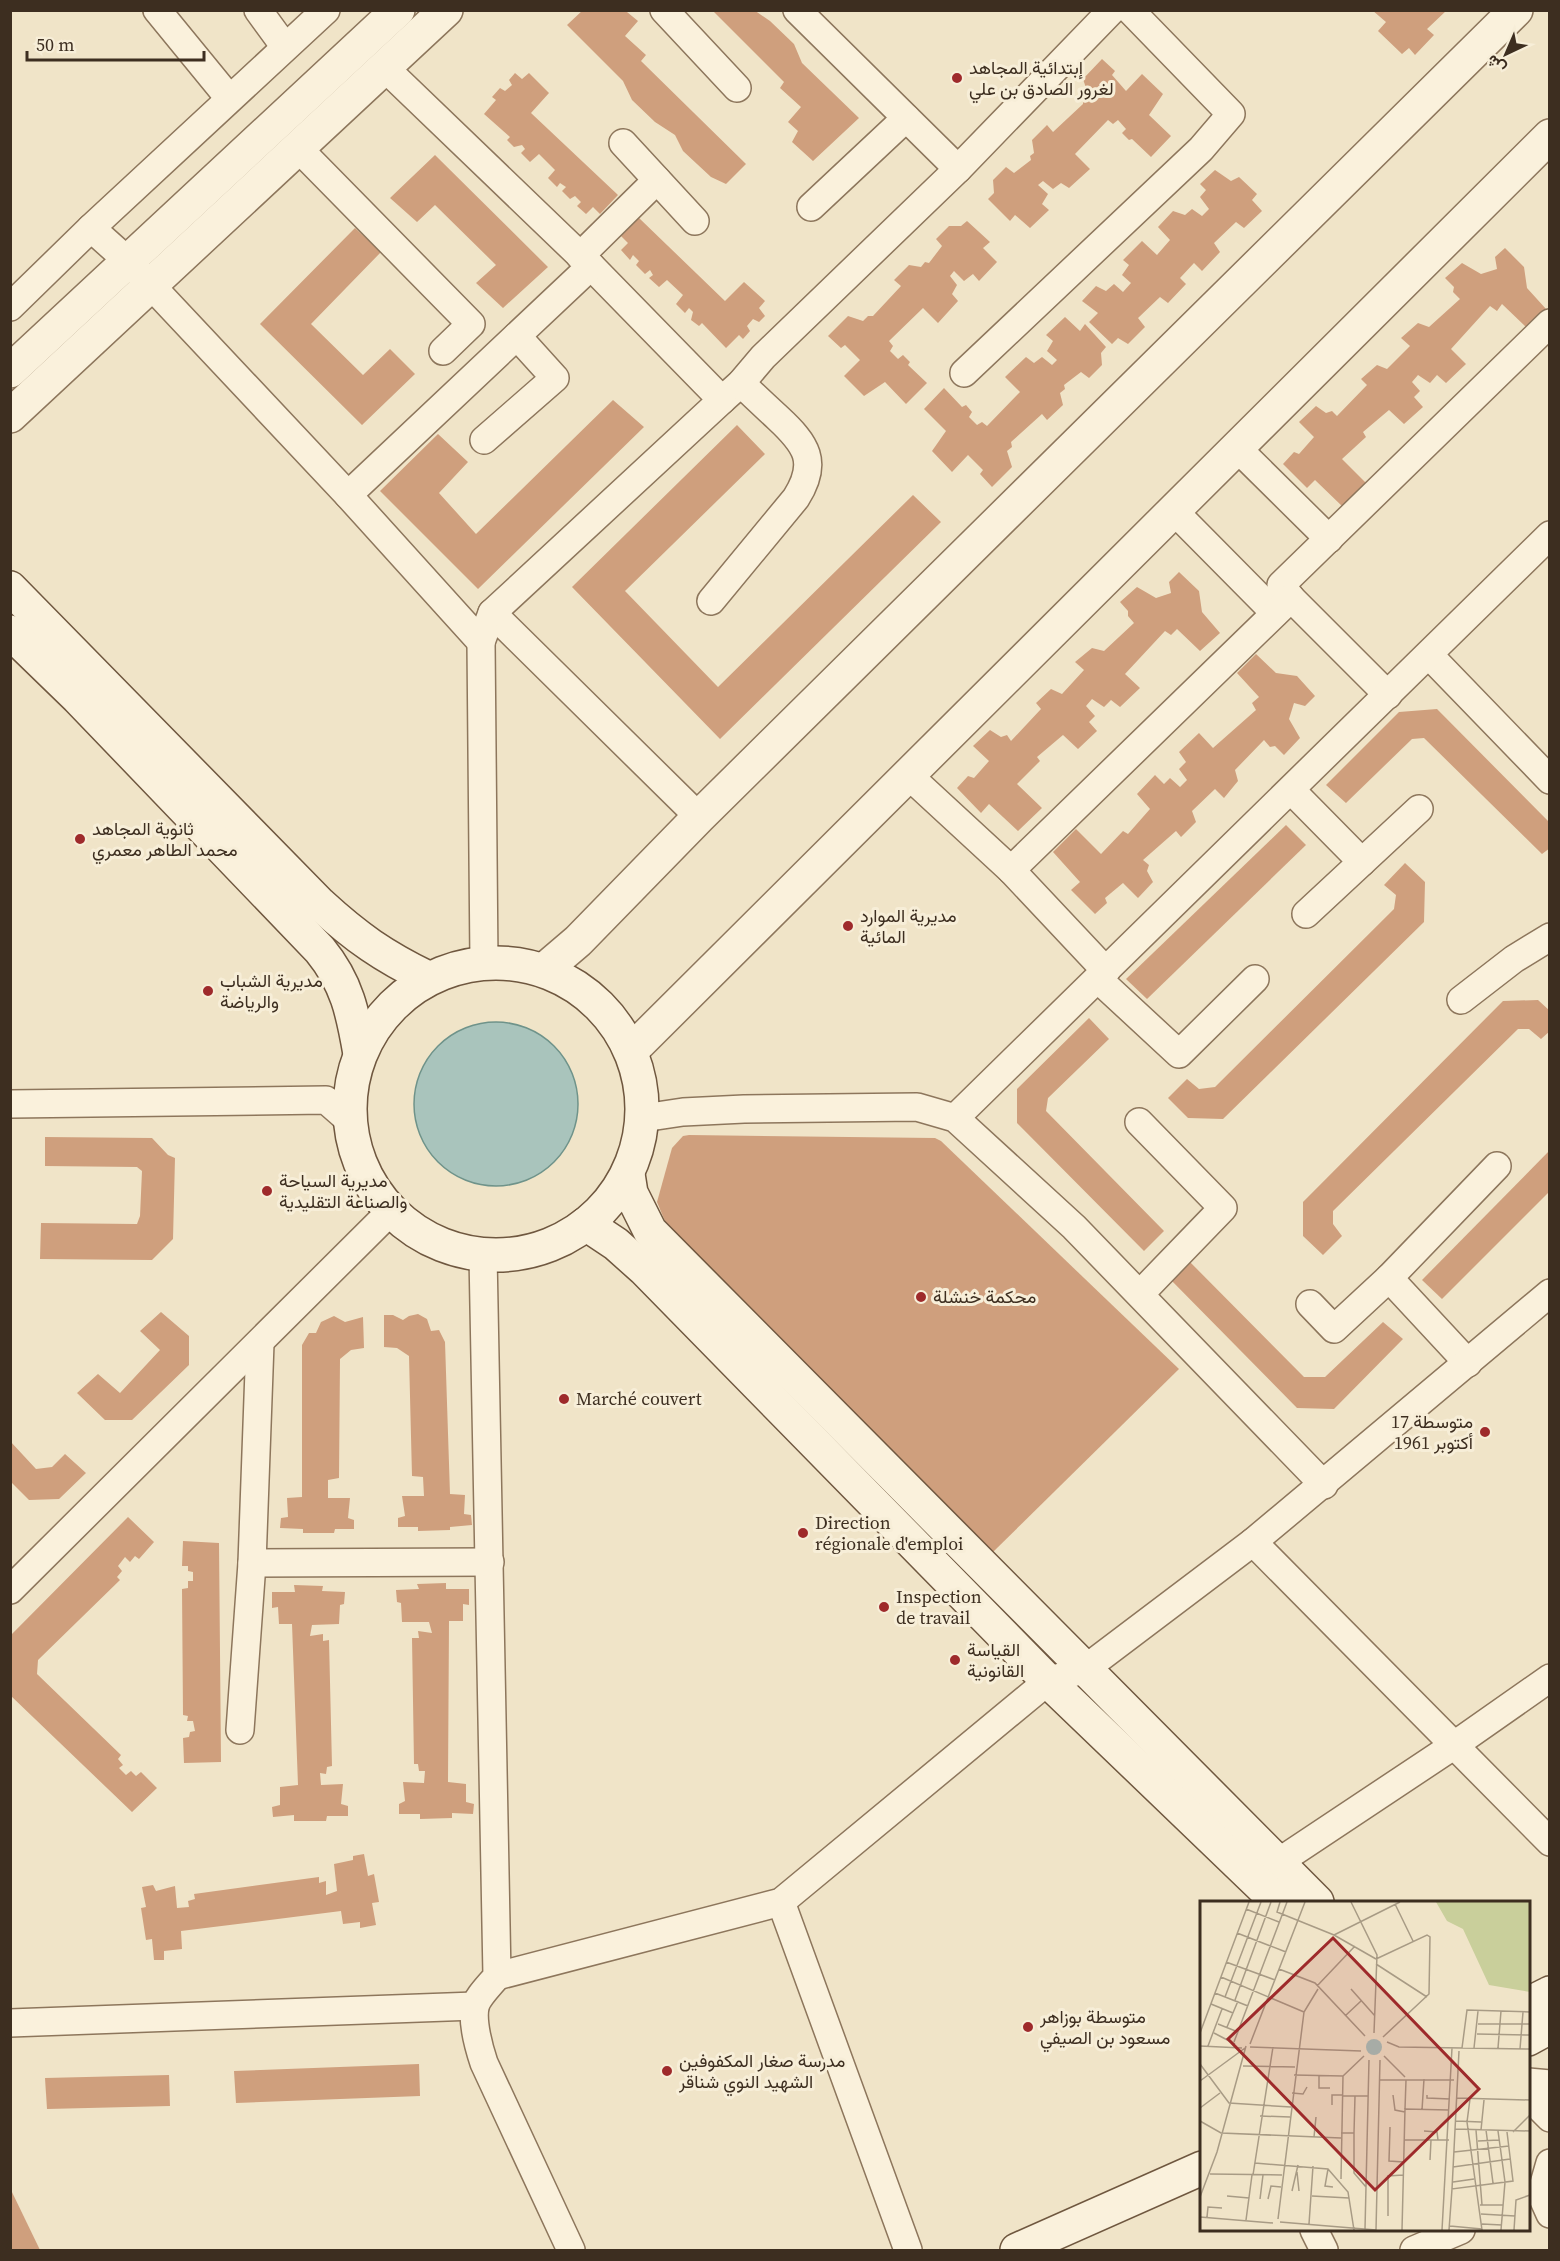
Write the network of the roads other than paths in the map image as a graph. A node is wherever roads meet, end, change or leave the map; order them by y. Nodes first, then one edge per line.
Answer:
1 (157, 10) edge
2 (258, 10) edge
3 (326, 10) edge
4 (398, 10) edge
5 (446, 10) edge
6 (664, 10) edge
7 (797, 10) edge
8 (1113, 10) edge
9 (1130, 10) edge
10 (1516, 10) edge
11 (285, 47) junction
12 (385, 68) junction
13 (737, 88) dead end
14 (229, 98) junction
15 (906, 118) junction
16 (1550, 136) edge
17 (623, 143) dead end
18 (298, 148) junction
19 (958, 169) junction
20 (657, 180) junction
21 (811, 207) dead end
22 (695, 221) dead end
23 (91, 228) junction
24 (586, 261) junction
25 (139, 273) junction
26 (10, 307) edge
27 (1550, 323) edge
28 (517, 336) junction
29 (444, 351) dead end
30 (10, 371) edge
31 (964, 373) dead end
32 (731, 392) junction
33 (10, 416) edge
34 (484, 440) dead end
35 (1236, 447) junction
36 (348, 495) junction
37 (1173, 510) junction
38 (1550, 535) edge
39 (1329, 539) junction
40 (10, 588) edge
41 (1278, 599) junction
42 (711, 601) dead end
43 (492, 613) junction
44 (10, 632) edge
45 (481, 642) junction
46 (1429, 655) junction
47 (1388, 695) junction
48 (907, 774) junction
49 (1550, 780) edge
50 (1291, 790) junction
51 (1419, 809) dead end
52 (699, 817) junction
53 (1362, 862) junction
54 (1011, 870) junction
55 (1306, 914) dead end
56 (1549, 939) edge
57 (484, 962) junction
58 (544, 970) junction
59 (1102, 975) junction
60 (428, 978) junction
61 (1255, 979) dead end
62 (1461, 1000) dead end
63 (631, 1051) junction
64 (360, 1054) junction
65 (10, 1104) edge
66 (643, 1118) junction
67 (955, 1118) junction
68 (350, 1121) junction
69 (1139, 1122) dead end
70 (1497, 1166) dead end
71 (628, 1174) junction
72 (391, 1211) junction
73 (586, 1224) junction
74 (483, 1255) junction
75 (1389, 1278) junction
76 (1550, 1293) edge
77 (1140, 1294) junction
78 (1310, 1304) dead end
79 (260, 1343) junction
80 (1468, 1363) junction
81 (1324, 1485) junction
82 (1253, 1542) junction
83 (490, 1562) junction
84 (252, 1563) junction
85 (10, 1590) edge
86 (1085, 1669) junction
87 (1550, 1678) edge
88 (1048, 1681) junction
89 (240, 1730) dead end
90 (1453, 1746) junction
91 (1550, 1842) edge
92 (1277, 1863) junction
93 (1277, 1901) edge
94 (1316, 1901) edge
95 (781, 1902) junction
96 (497, 1976) junction
97 (1550, 1993) edge
98 (1530, 2003) edge
99 (475, 2006) junction
100 (10, 2023) edge
101 (1550, 2027) edge
102 (1530, 2038) edge
103 (1530, 2082) edge
104 (1550, 2085) edge
105 (1530, 2098) edge
106 (1550, 2118) edge
107 (1550, 2163) edge
108 (1200, 2169) edge
109 (1200, 2193) edge
110 (1540, 2203) edge
111 (1315, 2231) edge
112 (1457, 2231) edge
113 (1426, 2248) edge
114 (571, 2250) edge
115 (908, 2250) edge
116 (1017, 2250) edge
117 (1067, 2250) edge
118 (1324, 2250) edge

1 - 14 street
2 - 11 street
3 - 11 street
4 - 25 main road
5 - 12 main road
6 - 13 street
7 - 15 street
8 - 19 street
9 - 31 street
10 - 52 main road
11 - 14 street
12 - 18 main road
12 - 24 street
14 - 23 street
15 - 19 street
15 - 21 street
16 - 35 main road
17 - 20 street
18 - 25 main road
18 - 29 street
19 - 32 street
20 - 22 street
20 - 24 street
23 - 25 street
23 - 26 street
24 - 28 street
24 - 32 street
25 - 30 main road
25 - 33 main road
25 - 36 street
27 - 39 street
28 - 34 street
28 - 36 street
32 - 42 street
32 - 43 street
35 - 37 main road
35 - 39 street
36 - 45 street
37 - 41 street
37 - 48 main road
38 - 46 street
39 - 41 street
40 - 60 main road
41 - 47 street
41 - 54 street
43 - 45 street
43 - 52 street
44 - 64 main road
45 - 57 street
46 - 47 street
46 - 49 street
47 - 50 street
48 - 54 street
48 - 63 main road
50 - 53 street
50 - 59 street
51 - 53 street
52 - 58 main road
53 - 55 street
54 - 59 street
56 - 62 street
57 - 58 main road
57 - 60 main road
58 - 63 main road
59 - 61 street
59 - 67 street
60 - 64 main road
63 - 66 main road
64 - 68 main road
65 - 68 street
66 - 67 street
66 - 71 main road
67 - 77 street
68 - 72 main road
69 - 77 street
70 - 75 street
71 - 73 main road
71 - 86 main road
72 - 74 main road
72 - 79 street
73 - 74 main road
73 - 88 main road
74 - 83 street
75 - 78 street
75 - 80 street
76 - 80 street
77 - 81 street
79 - 84 street
79 - 85 street
80 - 81 street
81 - 82 street
82 - 86 street
82 - 90 street
83 - 84 street
83 - 96 street
84 - 89 street
86 - 88 street
86 - 92 main road
87 - 90 street
88 - 93 main road
88 - 95 street
90 - 91 street
90 - 92 street
92 - 94 main road
95 - 96 street
95 - 115 street
96 - 99 street
97 - 98 main road
99 - 100 street
99 - 114 street
101 - 102 main road
103 - 104 street
105 - 106 street
107 - 110 street
108 - 116 main road
109 - 117 main road
111 - 118 street
112 - 113 street

